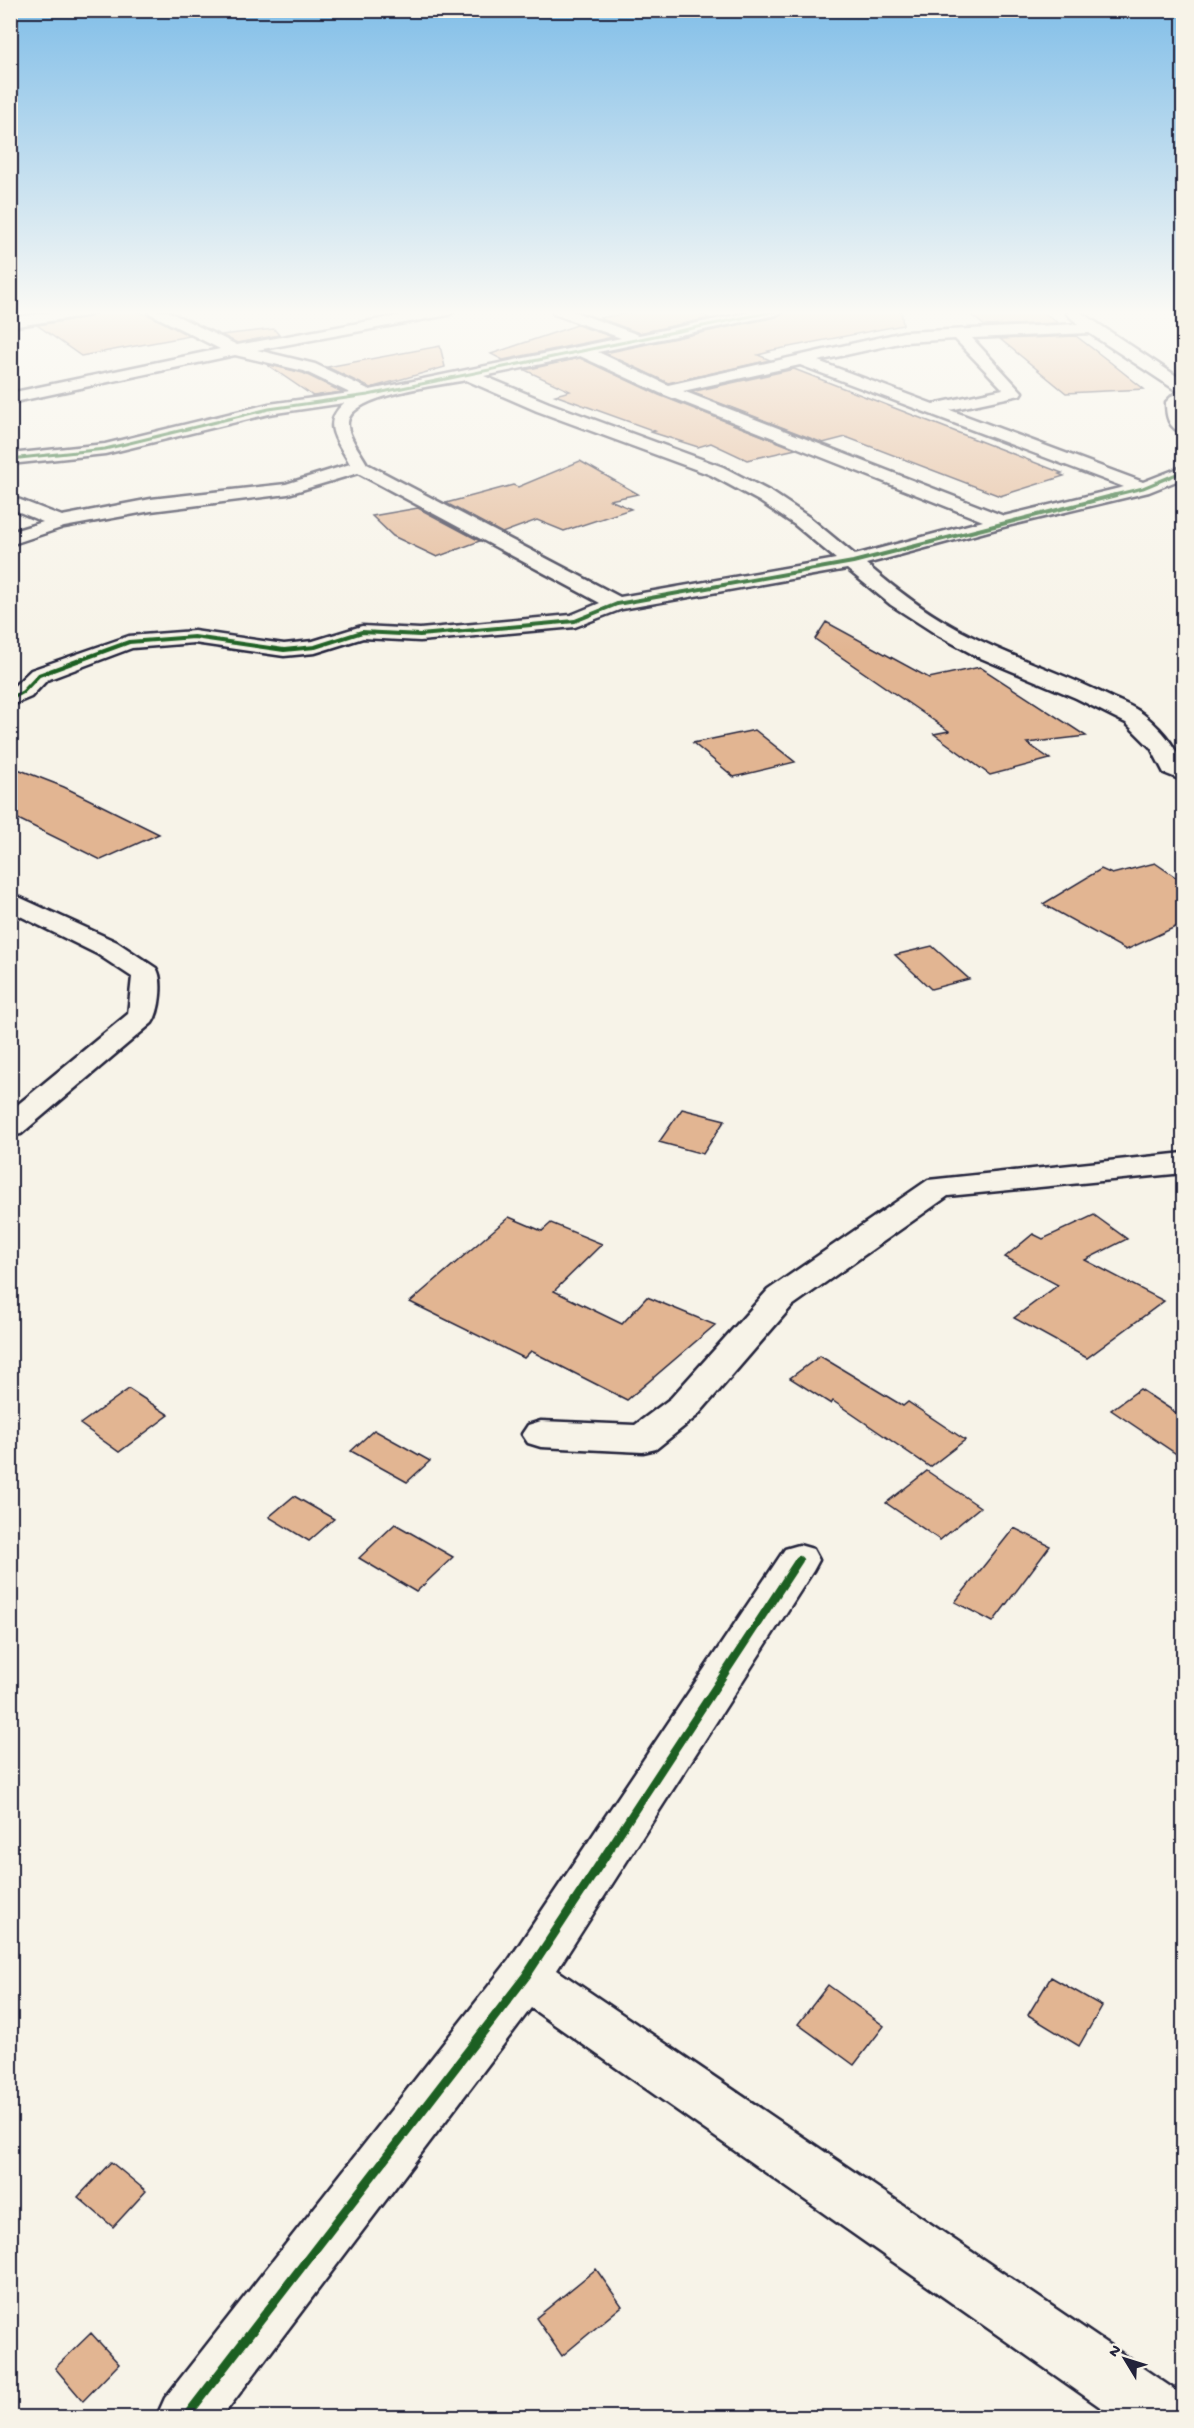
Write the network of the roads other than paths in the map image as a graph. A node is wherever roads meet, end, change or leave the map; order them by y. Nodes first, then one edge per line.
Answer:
1 (205, 424) edge
2 (338, 424) edge
3 (590, 424) edge
4 (753, 424) edge
5 (971, 424) edge
6 (10, 459) edge
7 (360, 467) junction
8 (1182, 473) edge
9 (1143, 488) junction
10 (10, 501) edge
11 (60, 522) junction
12 (1002, 522) junction
13 (10, 538) edge
14 (853, 562) junction
15 (617, 604) junction
16 (10, 699) edge
17 (1184, 774) edge
18 (10, 901) edge
19 (10, 1127) edge
20 (1184, 1163) edge
21 (541, 1434) dead end
22 (799, 1560) dead end
23 (526, 1976) junction
24 (185, 2418) edge
25 (1166, 2418) edge

1 - 6 street
2 - 7 street
3 - 14 street
4 - 12 street
5 - 9 street
7 - 11 street
7 - 15 street
8 - 9 street
9 - 12 street
10 - 11 street
11 - 13 street
12 - 14 street
14 - 15 street
14 - 17 street
15 - 16 street
18 - 19 street
20 - 21 street
22 - 23 street
23 - 24 street
23 - 25 street

